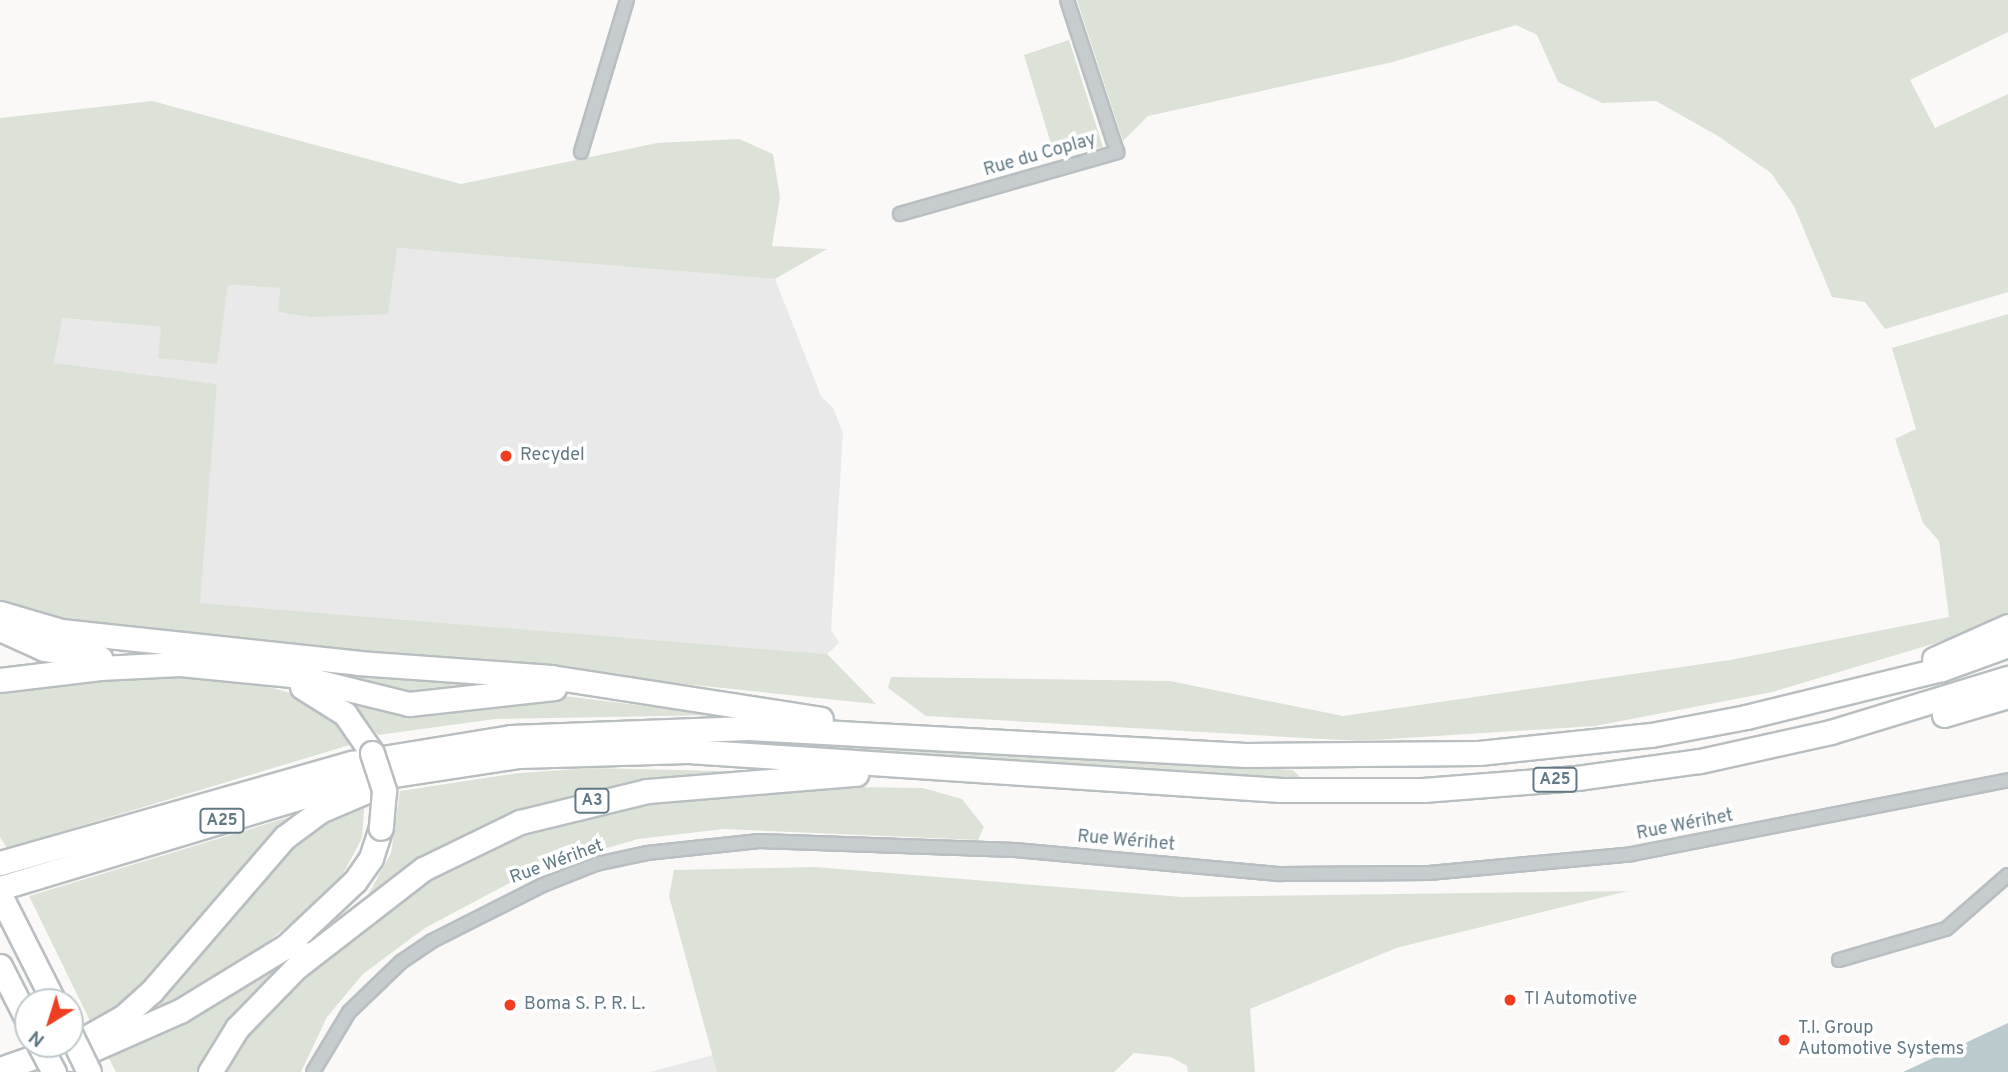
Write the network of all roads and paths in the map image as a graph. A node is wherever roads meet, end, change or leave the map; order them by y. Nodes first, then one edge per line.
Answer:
1 (627, 0) edge
2 (1067, 0) edge
3 (581, 152) dead end
4 (900, 214) dead end
5 (0, 613) edge
6 (2008, 626) edge
7 (0, 629) edge
8 (2008, 645) edge
9 (134, 666) junction
10 (238, 669) junction
11 (2008, 678) edge
12 (0, 680) edge
13 (1898, 681) junction
14 (599, 687) junction
15 (2008, 696) edge
16 (1871, 721) junction
17 (899, 733) junction
18 (446, 765) junction
19 (929, 766) junction
20 (2008, 780) edge
21 (379, 836) junction
22 (0, 863) edge
23 (2008, 875) edge
24 (0, 888) edge
25 (0, 895) edge
26 (1839, 960) dead end
27 (299, 965) junction
28 (0, 966) edge
29 (47, 988) edge
30 (14, 994) edge
31 (0, 1069) edge
32 (31, 1072) edge
33 (210, 1072) edge
34 (313, 1072) edge

1 - 3 street
2 - 4 street, Rue du Coplay
5 - 14 highway, A3
6 - 13 highway, A25
7 - 9 highway, A3
8 - 13 highway, A25
9 - 10 highway, A3
9 - 12 highway, A3
10 - 14 highway, A3
10 - 21 highway, A3, bridge
11 - 16 highway, A25
13 - 17 highway, A25
14 - 17 highway, A3
15 - 16 highway, A25
16 - 19 highway, A25
17 - 22 highway, A25
18 - 19 highway, A25
18 - 24 highway, A25
18 - 31 highway
19 - 27 highway, A3
20 - 34 street, Rue Wérihet
21 - 27 highway, A3
21 - 32 highway, A3
23 - 26 street
25 - 29 highway
27 - 33 highway, A3
28 - 30 highway

